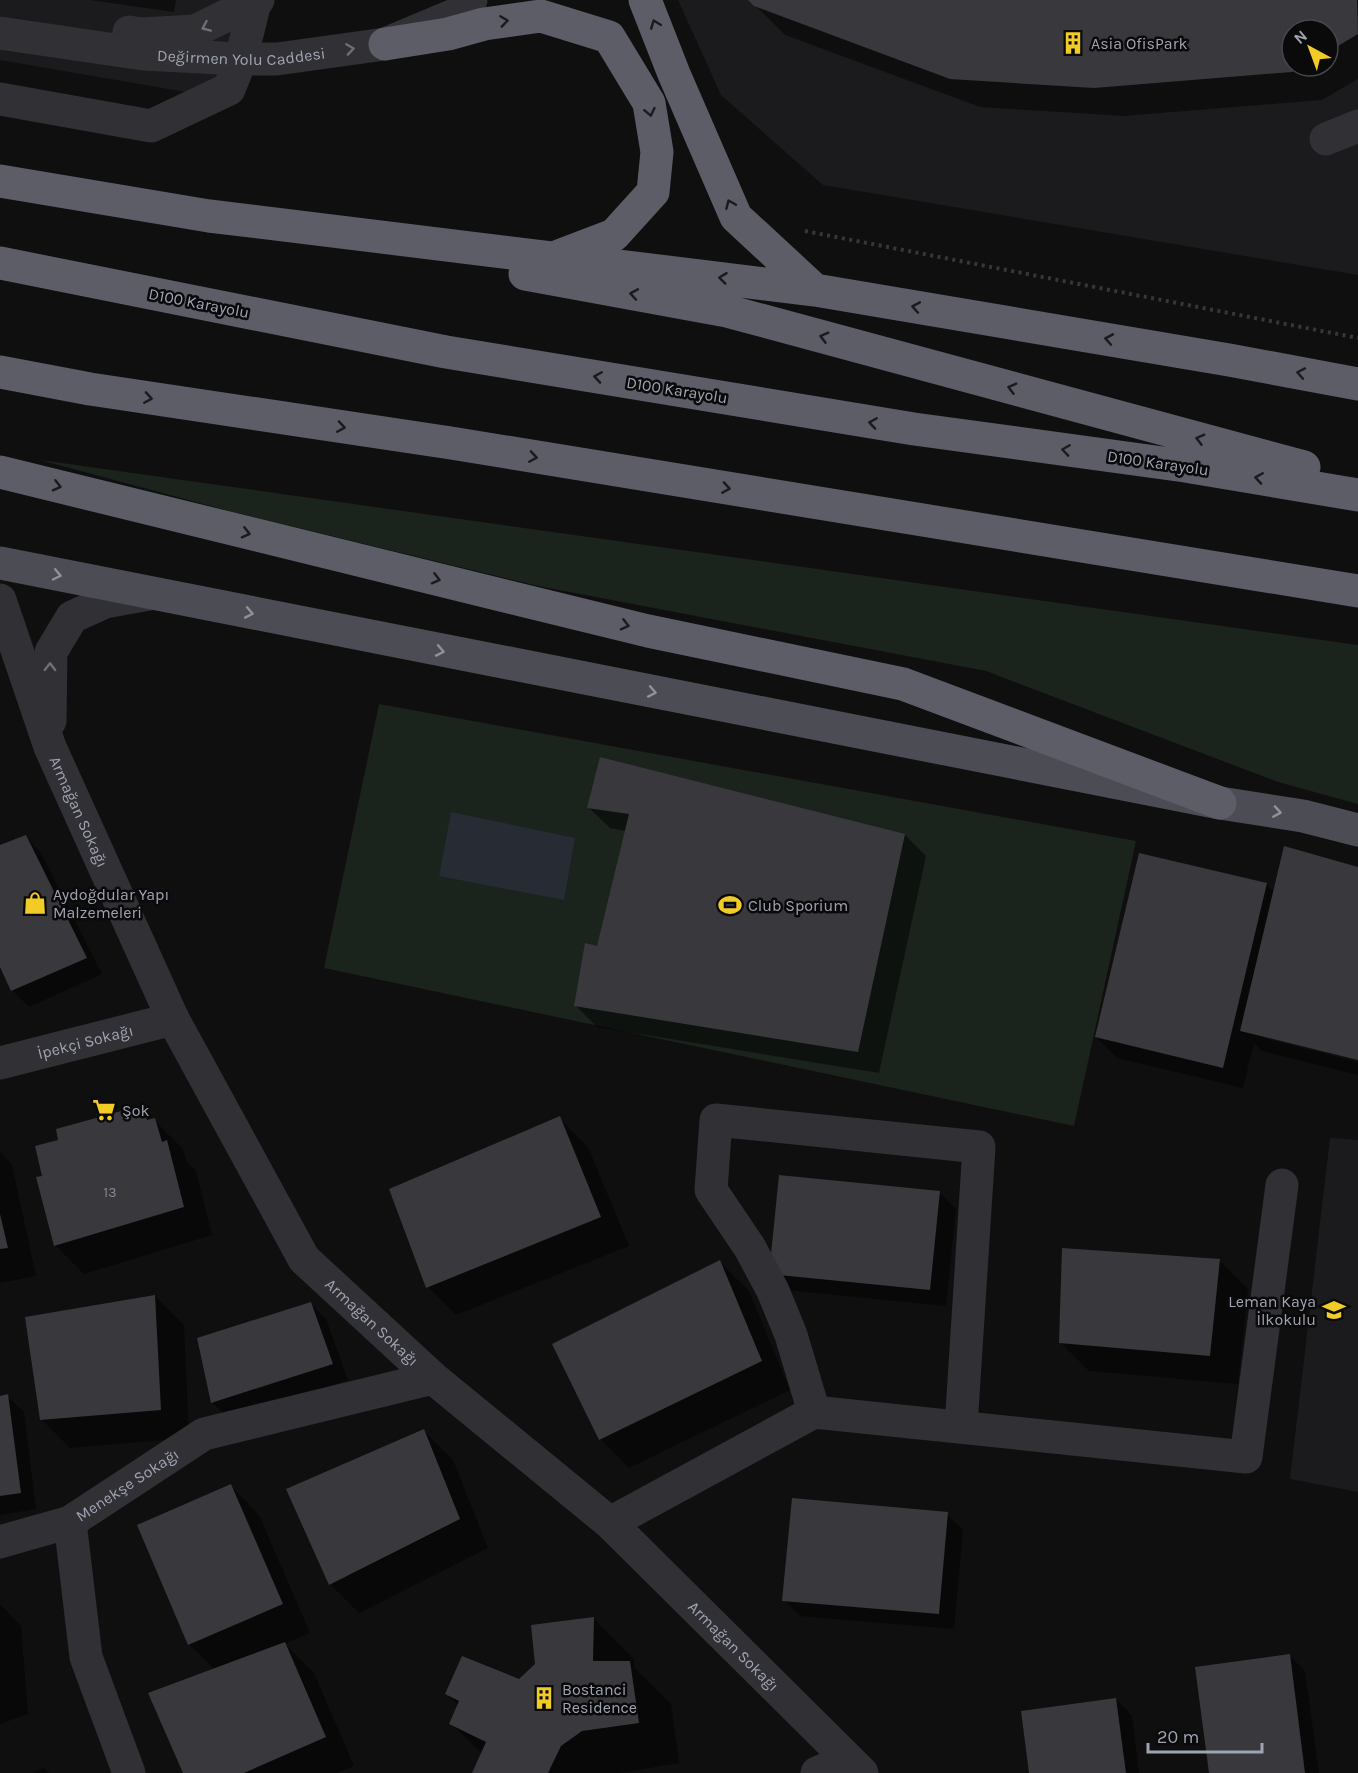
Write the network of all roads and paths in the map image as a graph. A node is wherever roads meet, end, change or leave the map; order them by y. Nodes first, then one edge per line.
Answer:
1 (471, 0) edge
2 (552, 0) edge
3 (645, 0) edge
4 (256, 1) edge
5 (0, 13) edge
6 (0, 33) edge
7 (609, 37) junction
8 (385, 44) junction
9 (241, 59) junction
10 (0, 99) edge
11 (1358, 126) edge
12 (1326, 139) dead end
13 (0, 180) edge
14 (217, 218) junction
15 (795, 229) dead end
16 (555, 257) junction
17 (0, 263) edge
18 (815, 290) junction
19 (1358, 338) edge
20 (0, 372) edge
21 (0, 379) edge
22 (1358, 384) edge
23 (90, 389) junction
24 (0, 472) edge
25 (1358, 482) edge
26 (1358, 495) edge
27 (0, 563) edge
28 (1358, 591) edge
29 (149, 594) junction
30 (0, 600) edge
31 (0, 666) edge
32 (50, 747) junction
33 (1220, 803) junction
34 (1358, 830) edge
35 (173, 1019) junction
36 (0, 1063) edge
37 (1282, 1185) dead end
38 (433, 1378) junction
39 (814, 1412) junction
40 (961, 1427) junction
41 (70, 1522) junction
42 (610, 1523) junction
43 (0, 1542) edge
44 (855, 1766) edge
45 (129, 1773) edge
46 (817, 1773) edge

1 - 8 street, Değirmen Yolu Caddesi
2 - 7 highway
18 -> 3 highway
4 -> 5 street, Değirmen Yolu Caddesi
4 - 9 street
6 - 9 street, Değirmen Yolu Caddesi
8 -> 7 highway
7 -> 16 highway
9 -> 8 street, Değirmen Yolu Caddesi
9 - 10 street
11 - 12 street
13 - 14 highway
14 - 16 highway
25 -> 14 highway
15 - 19 path
18 -> 16 highway
26 -> 17 highway, D100 Karayolu
22 -> 18 highway
20 - 23 highway
21 - 23 highway
23 -> 28 highway
24 -> 33 highway
27 -> 29 main road
32 -> 29 street
29 -> 33 main road
30 - 32 street
31 - 32 street
32 - 35 street, Armağan Sokağı
33 -> 34 main road
35 - 36 street, İpekçi Sokağı
35 - 38 street, Armağan Sokağı
37 - 40 street
38 - 41 street, Menekşe Sokağı
38 - 42 street, Armağan Sokağı
39 - 40 street
39 - 40 street
39 - 42 street
41 - 43 street
41 - 45 street, Menekşe Sokağı
42 - 44 street, Armağan Sokağı
44 - 46 street

